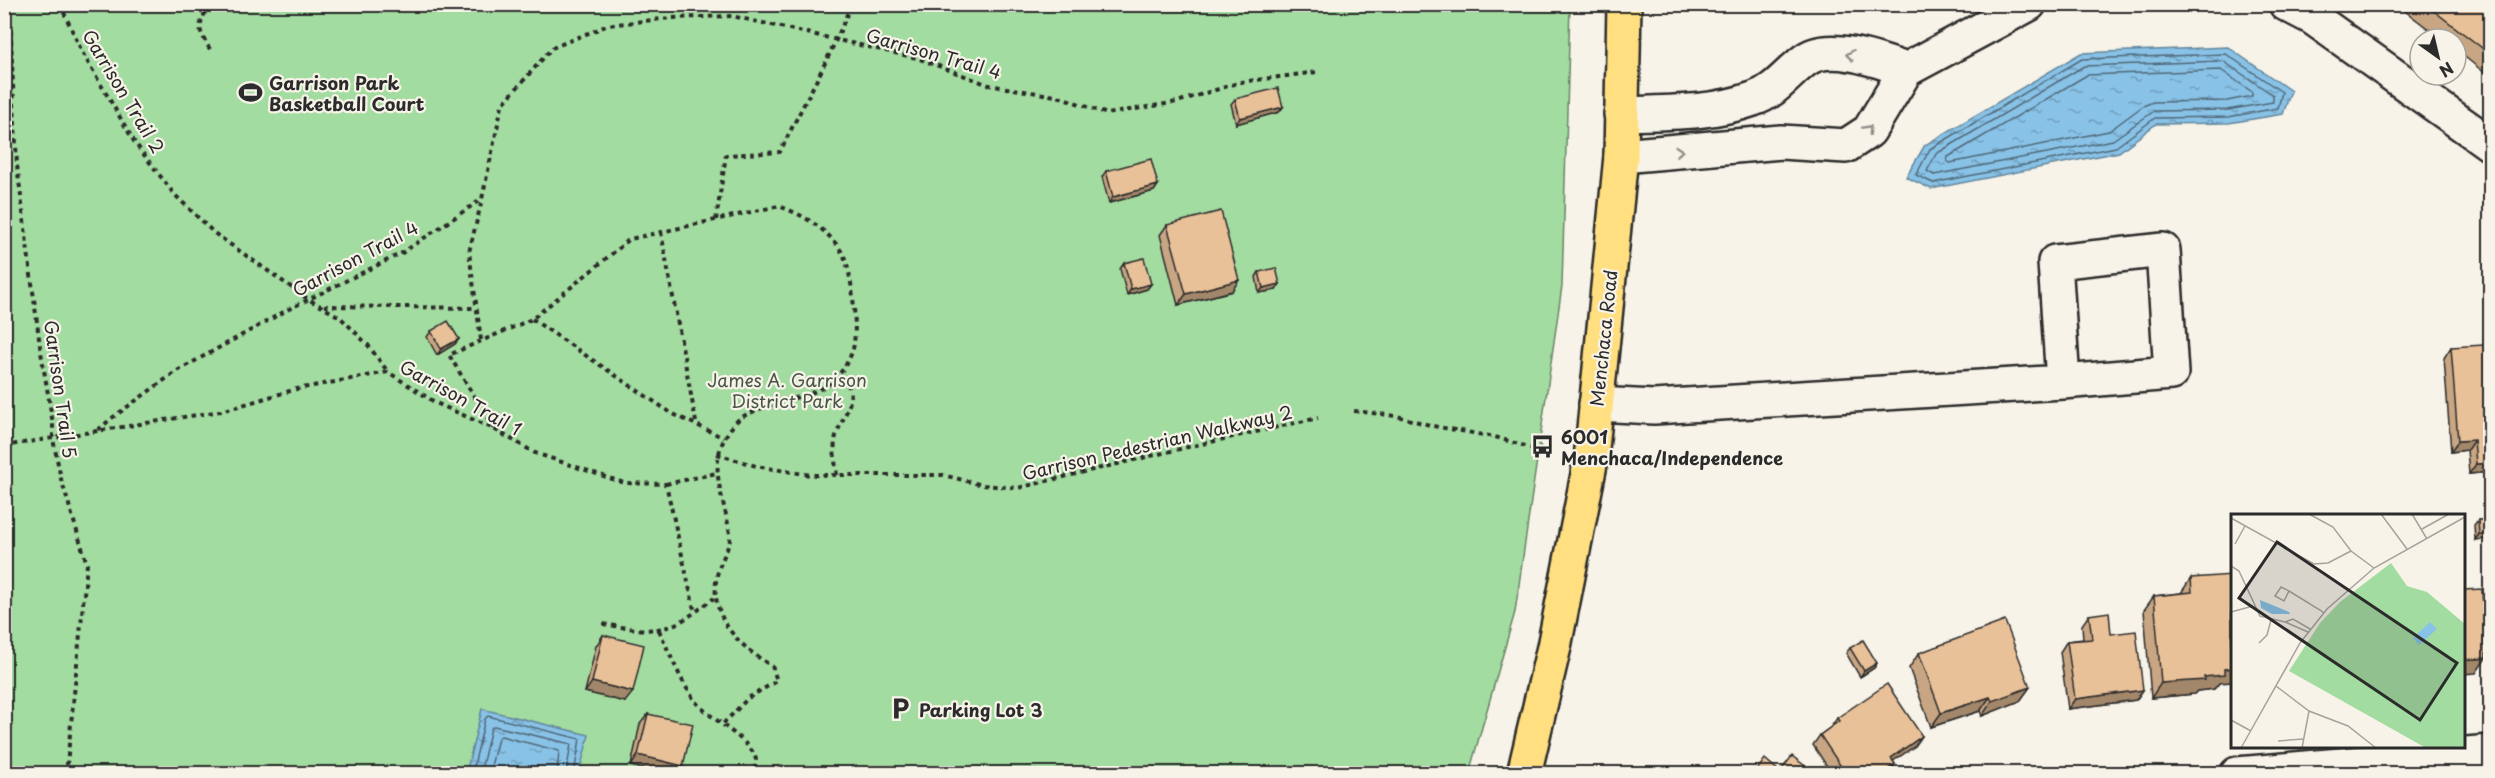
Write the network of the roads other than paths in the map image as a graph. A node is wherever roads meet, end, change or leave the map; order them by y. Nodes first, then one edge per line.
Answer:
1 (1624, 4) edge
2 (2029, 4) edge
3 (2307, 9) edge
4 (1906, 70) junction
5 (1621, 114) junction
6 (2490, 144) edge
7 (1621, 156) junction
8 (2063, 382) junction
9 (1596, 404) junction
10 (2490, 752) edge
11 (1524, 774) edge
12 (2237, 774) edge

1 - 5 main road, Menchaca Road
2 - 4 street
3 - 6 street
4 -> 5 street
7 -> 4 street
5 - 7 main road, Menchaca Road
7 - 9 main road, Menchaca Road
8 - 8 street
8 - 9 street
9 - 11 main road, Menchaca Road
10 - 12 street

